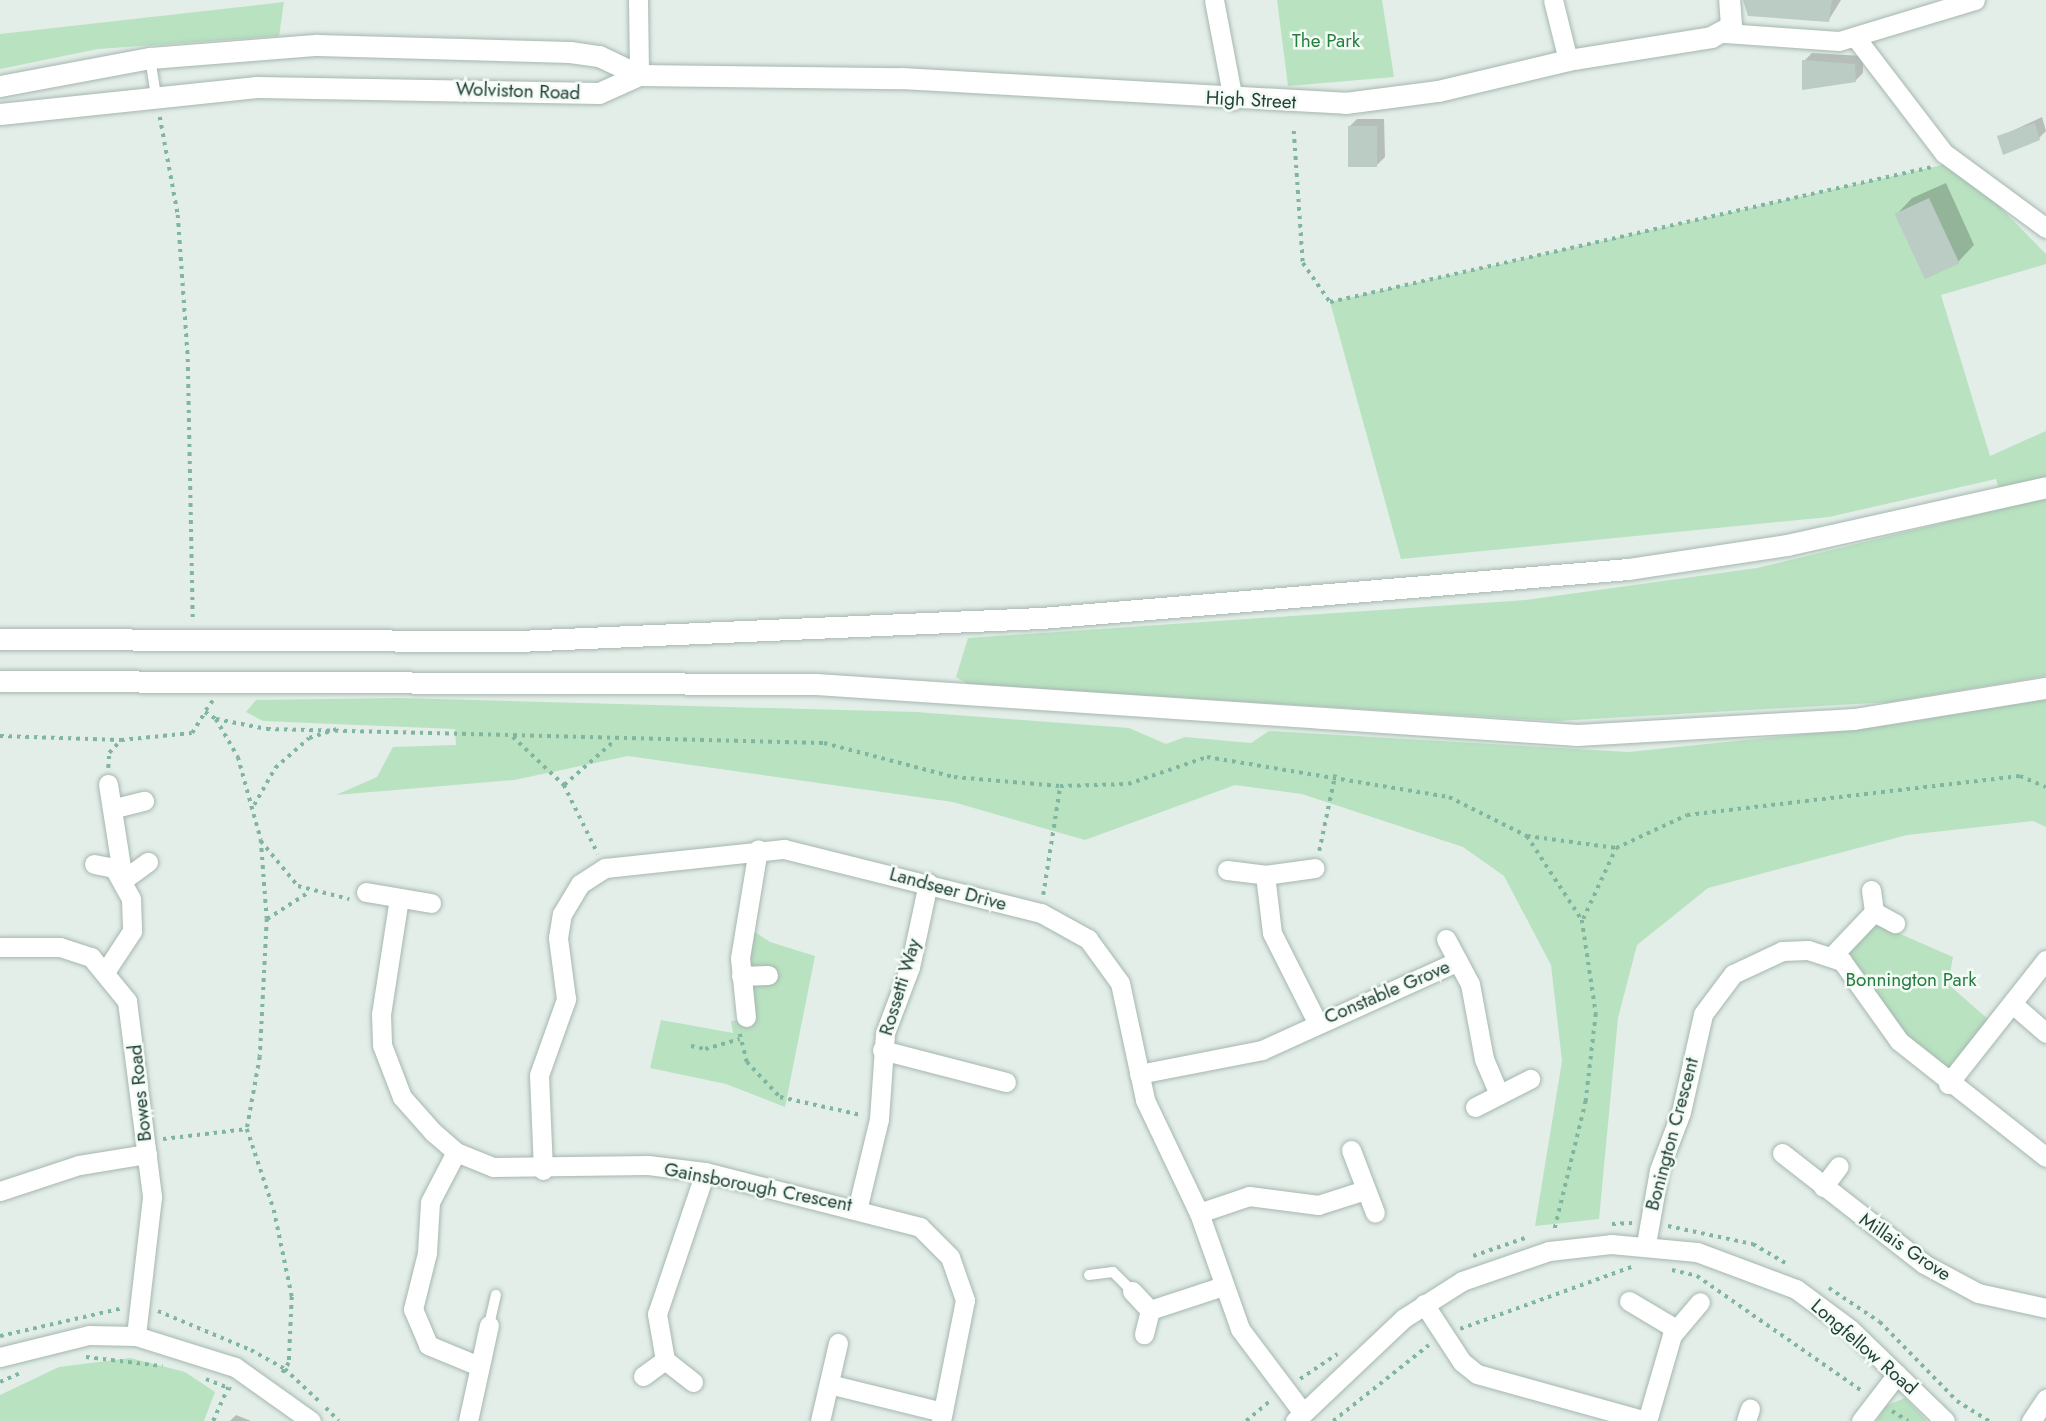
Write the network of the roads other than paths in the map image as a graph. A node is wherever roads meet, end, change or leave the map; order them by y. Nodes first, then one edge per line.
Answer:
1 (638, 0) edge
2 (1214, 0) edge
3 (1553, 0) edge
4 (1729, 0) edge
5 (1975, 0) edge
6 (1726, 33) junction
7 (1856, 38) junction
8 (150, 58) junction
9 (1568, 60) junction
10 (639, 75) junction
11 (0, 86) edge
12 (156, 94) junction
13 (1233, 100) junction
14 (0, 114) edge
15 (2046, 228) edge
16 (2046, 487) edge
17 (0, 639) edge
18 (0, 681) edge
19 (2046, 688) edge
20 (108, 784) road end
21 (144, 801) dead end
22 (115, 808) junction
23 (758, 849) junction
24 (148, 862) dead end
25 (94, 864) dead end
26 (1315, 868) road end
27 (1227, 870) dead end
28 (1265, 875) junction
29 (123, 880) junction
30 (928, 883) junction
31 (1871, 890) dead end
32 (366, 892) road end
33 (399, 898) junction
34 (431, 903) dead end
35 (1874, 912) junction
36 (1895, 923) dead end
37 (1446, 939) dead end
38 (0, 947) edge
39 (1833, 955) junction
40 (2046, 960) edge
41 (1458, 961) junction
42 (107, 969) junction
43 (768, 975) dead end
44 (741, 976) junction
45 (2015, 1006) junction
46 (746, 1017) road end
47 (1317, 1022) junction
48 (2046, 1033) edge
49 (882, 1051) junction
50 (1139, 1074) junction
51 (1530, 1079) dead end
52 (1006, 1082) dead end
53 (1948, 1084) junction
54 (1499, 1094) junction
55 (1475, 1107) dead end
56 (146, 1147) junction
57 (1351, 1150) dead end
58 (456, 1152) junction
59 (1782, 1153) dead end
60 (2046, 1157) edge
61 (1839, 1166) dead end
62 (543, 1170) junction
63 (705, 1172) junction
64 (1823, 1187) junction
65 (1365, 1190) junction
66 (0, 1191) edge
67 (858, 1206) junction
68 (1199, 1213) junction
69 (1375, 1213) dead end
70 (1645, 1254) junction
71 (1089, 1275) dead end
72 (1223, 1286) junction
73 (1132, 1292) joint
74 (496, 1295) dead end
75 (1629, 1301) dead end
76 (1700, 1302) dead end
77 (1424, 1304) junction
78 (2046, 1308) edge
79 (1150, 1310) junction
80 (489, 1325) joint
81 (1676, 1329) junction
82 (1144, 1335) dead end
83 (136, 1336) junction
84 (838, 1343) dead end
85 (0, 1357) edge
86 (665, 1360) junction
87 (479, 1366) junction
88 (1896, 1374) junction
89 (643, 1376) dead end
90 (694, 1382) dead end
91 (829, 1384) junction
92 (2046, 1399) edge
93 (942, 1416) edge
94 (1299, 1417) edge
95 (311, 1421) edge
96 (468, 1421) edge
97 (820, 1421) edge
98 (1647, 1421) edge
99 (1861, 1421) edge
100 (1945, 1421) edge
101 (2031, 1421) edge

1 - 10 street
2 - 13 street
3 - 9 street
4 - 6 street
5 - 7 street, High Street
6 - 7 street, High Street
6 - 9 street, High Street
7 - 15 street
8 - 10 street, Wolviston Road
8 - 11 street, Wolviston Road
8 - 12 lane
9 - 13 street, High Street
10 - 12 street, Wolviston Road
10 - 13 street, High Street
12 - 14 street, Wolviston Road
16 - 17 street
18 - 19 street
20 - 22 street
21 - 22 street
22 - 29 street
23 - 30 street, Landseer Drive
23 - 44 street
23 - 62 street, Landseer Drive
24 - 29 street
25 - 29 street
26 - 28 street
27 - 28 street
28 - 47 street, Constable Grove
29 - 42 street
30 - 49 street, Rossetti Way
30 - 50 street, Landseer Drive
31 - 35 street
32 - 33 street
33 - 34 street
33 - 58 street, Gainsborough Crescent
35 - 36 street
35 - 39 street
37 - 41 street, Constable Grove
38 - 42 street
39 - 53 street
39 - 70 street, Bonington Crescent
40 - 45 street
41 - 47 street, Constable Grove
41 - 54 street, Constable Grove
42 - 56 street, Bowes Road
43 - 44 street
44 - 46 street
45 - 48 street
45 - 53 street
47 - 50 street, Constable Grove
49 - 52 street, Rossetti Way
49 - 67 street, Rossetti Way
50 - 68 street, Landseer Drive
51 - 54 street
53 - 60 street
54 - 55 street
56 - 66 street
56 - 83 street, Bowes Road
57 - 65 street
58 - 62 street, Gainsborough Crescent
58 - 87 street
59 - 64 street, Millais Grove
61 - 64 street
62 - 63 street, Gainsborough Crescent
63 - 67 street, Gainsborough Crescent
63 - 86 street
64 - 78 street, Millais Grove
65 - 68 street
65 - 69 street
67 - 93 street, Gainsborough Crescent
68 - 72 street, Landseer Drive
70 - 77 street, Longfellow Road
70 - 88 street, Longfellow Road
71 - 73 lane
72 - 79 street
72 - 94 street, Landseer Drive
73 - 79 street
74 - 80 lane
75 - 81 street
76 - 81 street
77 - 94 street, Longfellow Road
77 - 98 street
79 - 82 street
80 - 87 street
81 - 98 street
83 - 85 street
83 - 95 street
84 - 91 street
86 - 89 street
86 - 90 street
87 - 96 street
88 - 99 street
88 - 100 street, Longfellow Road
91 - 93 street
91 - 97 street
92 - 101 street

